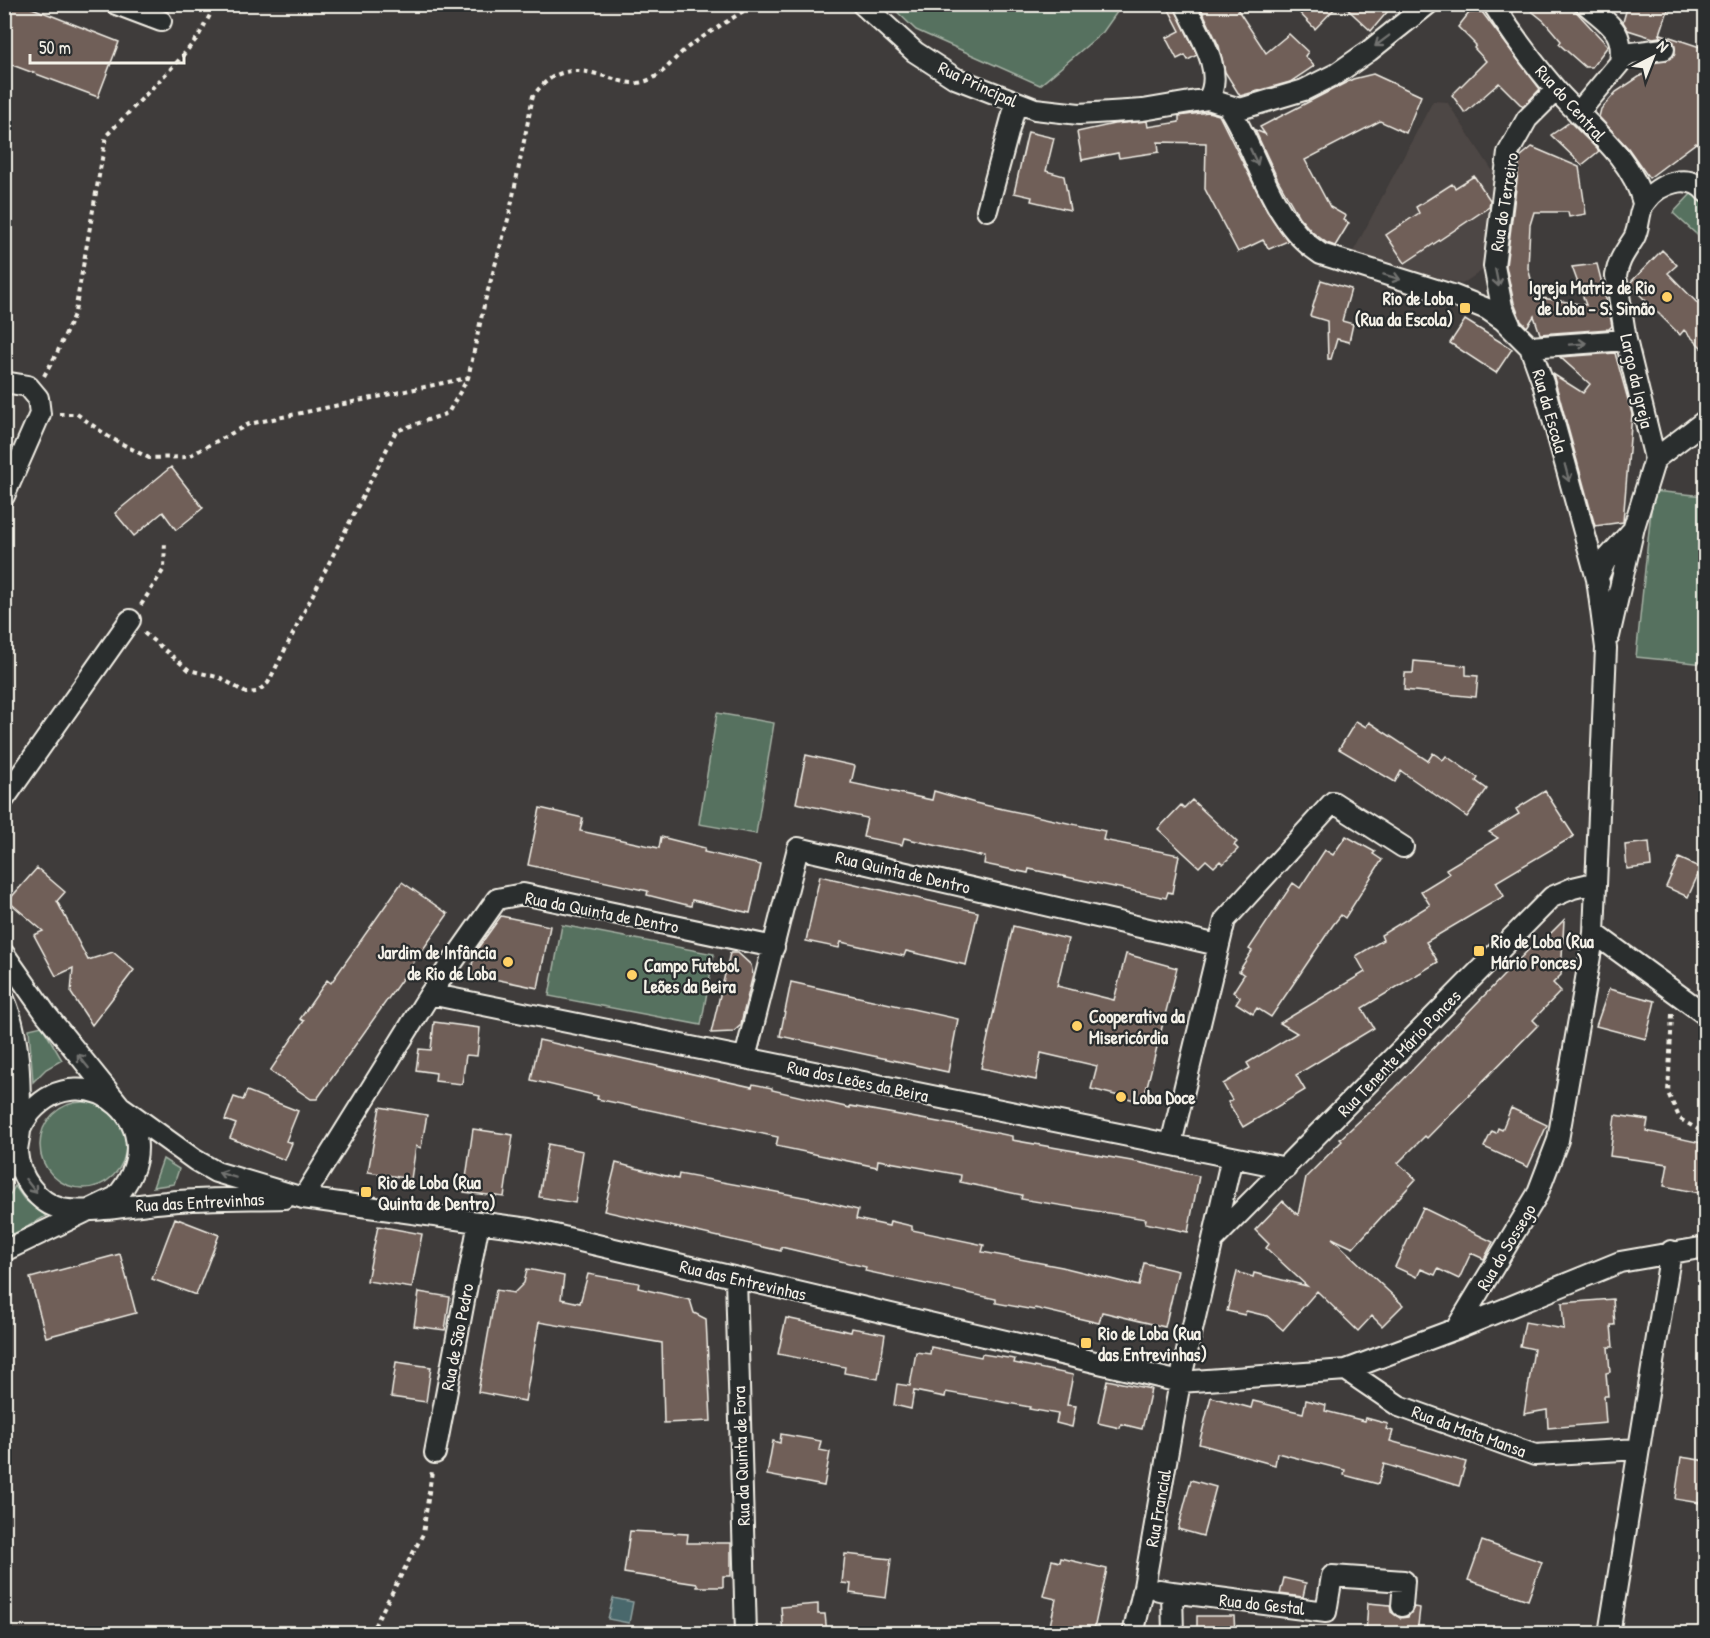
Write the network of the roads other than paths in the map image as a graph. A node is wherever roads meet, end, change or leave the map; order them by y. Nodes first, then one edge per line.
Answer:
1 (116, 4) edge
2 (862, 4) edge
3 (1185, 4) edge
4 (1428, 4) edge
5 (1493, 4) edge
6 (1586, 4) edge
7 (161, 21) dead end
8 (1664, 49) dead end
9 (1620, 62) junction
10 (1556, 90) junction
11 (1208, 99) junction
12 (1016, 103) junction
13 (1227, 105) junction
14 (1578, 113) junction
15 (1706, 192) edge
16 (1643, 203) junction
17 (987, 210) dead end
18 (1512, 328) junction
19 (1626, 340) junction
20 (1530, 347) junction
21 (4, 382) edge
22 (1706, 420) edge
23 (1655, 459) junction
24 (4, 496) edge
25 (1634, 527) junction
26 (1622, 578) junction
27 (1597, 579) junction
28 (130, 620) road end
29 (1606, 648) junction
30 (4, 799) edge
31 (1403, 847) dead end
32 (1594, 883) junction
33 (1594, 933) junction
34 (1218, 945) junction
35 (774, 947) junction
36 (4, 954) edge
37 (430, 994) junction
38 (4, 999) edge
39 (1706, 1015) edge
40 (745, 1058) junction
41 (120, 1106) junction
42 (20, 1132) junction
43 (1171, 1144) junction
44 (1232, 1157) junction
45 (1286, 1168) junction
46 (4, 1171) edge
47 (303, 1198) junction
48 (98, 1208) junction
49 (479, 1222) junction
50 (1213, 1240) junction
51 (1706, 1247) edge
52 (4, 1251) edge
53 (1671, 1251) junction
54 (736, 1278) junction
55 (1456, 1329) junction
56 (1346, 1370) junction
57 (1180, 1382) junction
58 (1639, 1449) junction
59 (435, 1453) road end
60 (1144, 1587) junction
61 (1172, 1592) junction
62 (1402, 1606) dead end
63 (746, 1634) edge
64 (1133, 1634) edge
65 (1173, 1634) edge
66 (1609, 1634) edge

1 - 7 street
2 - 12 street, Rua Principal
3 - 11 street
4 -> 13 street
5 - 10 street, Rua do Central
6 - 9 street
8 - 9 street
9 - 14 street
10 - 14 street, Rua do Central
10 -> 18 street, Rua do Terreiro
11 - 12 street, Rua Principal
11 - 13 street
12 - 17 street
13 -> 18 street, Rua da Escola
14 - 16 street, Rua do Central
15 - 16 street
16 - 19 street, Largo da Igreja
18 - 20 street, Rua da Escola
20 -> 19 street
19 - 23 street, Largo da Igreja
20 -> 27 street, Rua da Escola
21 - 24 street
22 - 23 street
23 - 25 street
25 - 26 street
25 - 27 street
26 - 27 street
26 - 29 street
27 - 29 street, Rua da Escola
28 - 30 street
29 - 32 street, Rua da Escola
31 - 34 street
32 - 33 street, Rua do Sossego
32 - 45 street, Rua Tenente Mário Ponces
33 - 39 street
33 - 55 street, Rua do Sossego
34 - 35 street, Rua Quinta de Dentro
34 - 43 street
35 - 37 street, Rua da Quinta de Dentro
35 - 40 street, Rua Quinta de Dentro
41 -> 36 street
37 - 40 street, Rua dos Leões da Beira
37 - 47 street, Rua da Quinta de Dentro
38 - 42 street
40 - 43 street, Rua dos Leões da Beira
41 - 42 street
47 -> 41 street, Rua das Entrevinhas
41 - 48 street
42 - 46 street
42 -> 48 street
43 - 44 street, Rua dos Leões da Beira
44 - 45 street, Rua dos Leões da Beira
44 - 50 street
45 - 50 street, Rua Tenente Mário Ponces
47 - 48 street, Rua das Entrevinhas
47 - 49 street, Rua das Entrevinhas
48 - 52 street
49 - 54 street, Rua das Entrevinhas
49 - 59 street, Rua de São Pedro
50 - 57 street
51 - 53 street
53 - 55 street
53 - 58 street
54 - 57 street, Rua das Entrevinhas
54 - 63 street, Rua da Quinta de Fora
55 - 56 street
56 - 57 street
56 - 58 street, Rua da Mata Mansa
57 - 60 street, Rua Francial
58 - 66 street
60 - 61 street
60 - 64 street, Rua Francial
61 - 62 street, Rua do Gestal
61 - 65 street

